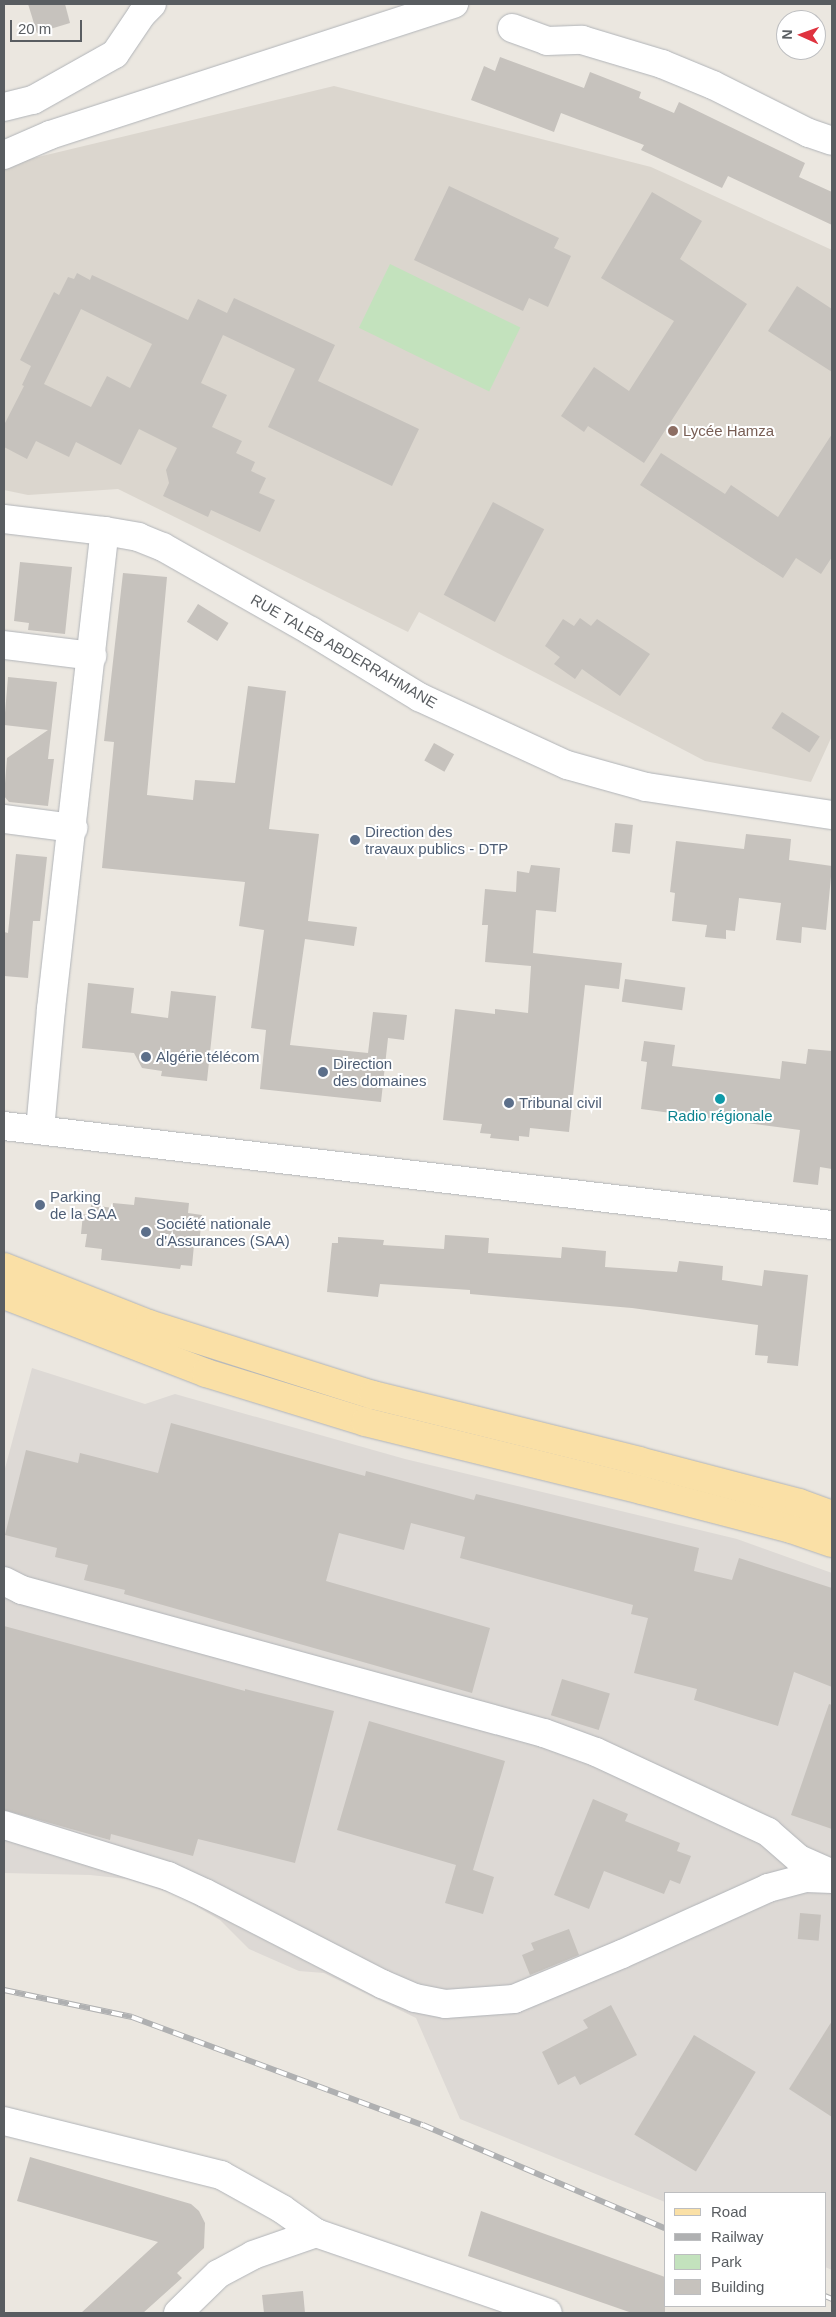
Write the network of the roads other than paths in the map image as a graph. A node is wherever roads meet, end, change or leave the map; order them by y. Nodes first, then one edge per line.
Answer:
1 (152, 4) edge
2 (448, 5) edge
3 (512, 28) dead end
4 (33, 100) junction
5 (4, 107) edge
6 (50, 135) junction
7 (832, 141) edge
8 (4, 155) edge
9 (4, 519) edge
10 (105, 531) junction
11 (4, 645) edge
12 (92, 656) junction
13 (832, 815) edge
14 (4, 819) edge
15 (73, 828) junction
16 (4, 1126) edge
17 (40, 1130) junction
18 (832, 1224) edge
19 (4, 1267) edge
20 (4, 1296) edge
21 (832, 1515) edge
22 (832, 1544) edge
23 (4, 1581) edge
24 (4, 1826) edge
25 (832, 1874) edge
26 (832, 1879) edge
27 (4, 2121) edge
28 (316, 2233) junction
29 (178, 2313) edge
30 (548, 2313) edge

1 - 4 street
2 - 6 street
3 - 7 street
4 - 5 street
4 - 6 street
6 - 8 street
9 - 10 street, RUE TALEB ABDERRAHMANE
10 - 12 street
10 - 13 street, RUE TALEB ABDERRAHMANE
11 - 12 street
12 - 15 street
14 - 15 street
15 - 17 street
16 - 17 street
17 - 18 street
19 - 21 main road
20 - 22 main road
23 - 25 street
24 - 26 street
27 - 28 street
28 - 29 street
28 - 30 street

